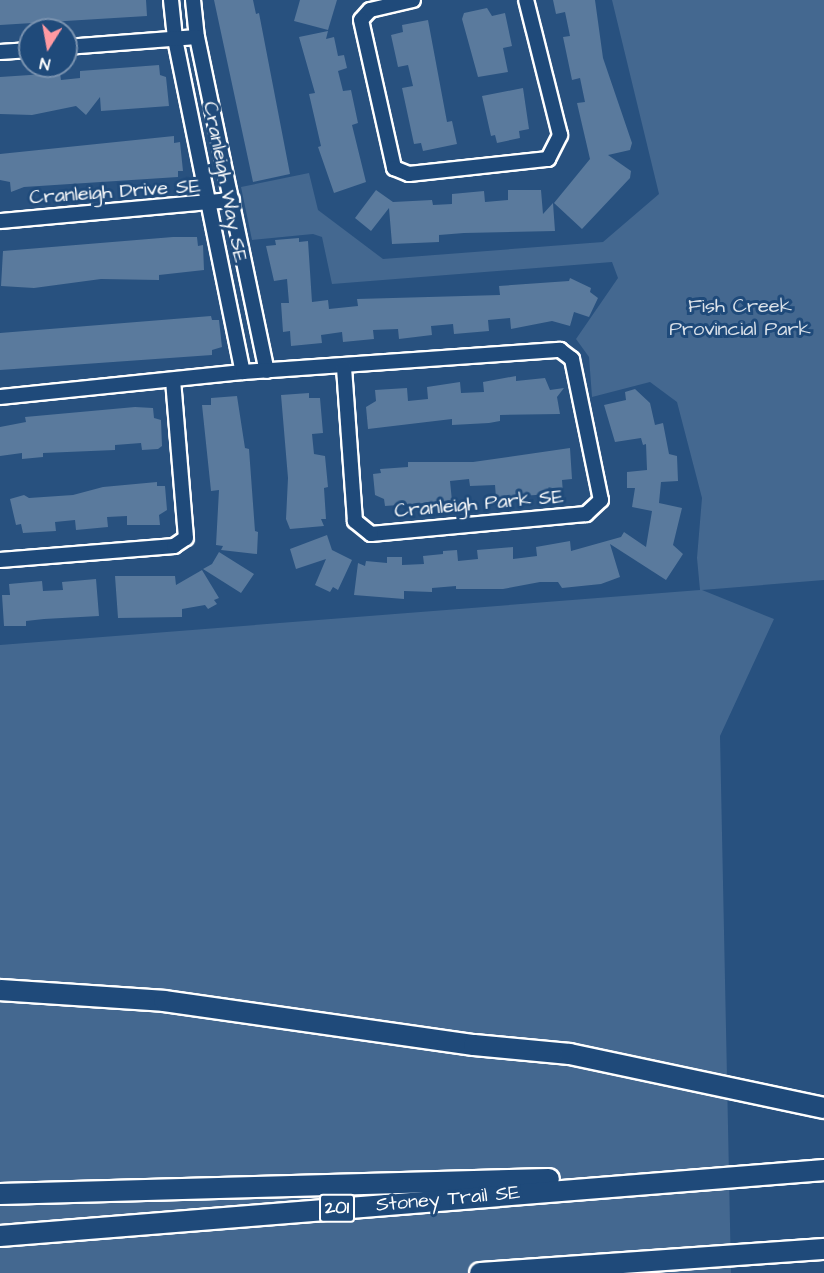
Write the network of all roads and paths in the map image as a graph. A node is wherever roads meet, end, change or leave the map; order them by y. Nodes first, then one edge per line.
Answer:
1 (171, 0) edge
2 (193, 0) edge
3 (413, 0) edge
4 (526, 0) edge
5 (197, 37) junction
6 (175, 39) junction
7 (78, 46) edge
8 (18, 51) edge
9 (0, 52) edge
10 (232, 200) junction
11 (210, 204) junction
12 (0, 221) edge
13 (344, 367) junction
14 (267, 371) junction
15 (243, 372) junction
16 (173, 381) junction
17 (0, 397) edge
18 (0, 560) edge
19 (0, 990) edge
20 (824, 1108) edge
21 (824, 1170) edge
22 (675, 1179) junction
23 (0, 1194) edge
24 (0, 1236) edge
25 (824, 1250) edge
26 (480, 1273) edge

1 - 6 street, Cranleigh Way SE
2 - 5 street, Cranleigh Way SE
3 - 4 street
5 - 6 street
5 - 10 street, Cranleigh Way SE
6 - 7 street
6 - 11 street, Cranleigh Way SE
8 - 9 street
10 - 11 street, Cranleigh Drive SE
10 - 14 street, Cranleigh Way SE
11 - 12 street, Cranleigh Drive SE
11 - 15 street, Cranleigh Way SE
13 - 13 street, Cranleigh Park SE
13 - 14 street, Cranleigh Park SE
14 - 15 street, Cranleigh Park SE
15 - 16 street, Cranleigh Park SE
16 - 17 street, Cranleigh Park SE
16 - 18 street
19 - 20 highway
21 - 22 highway, Stoney Trail SE / 201
22 - 23 highway
22 - 24 highway, Stoney Trail SE / 201
25 - 26 highway

